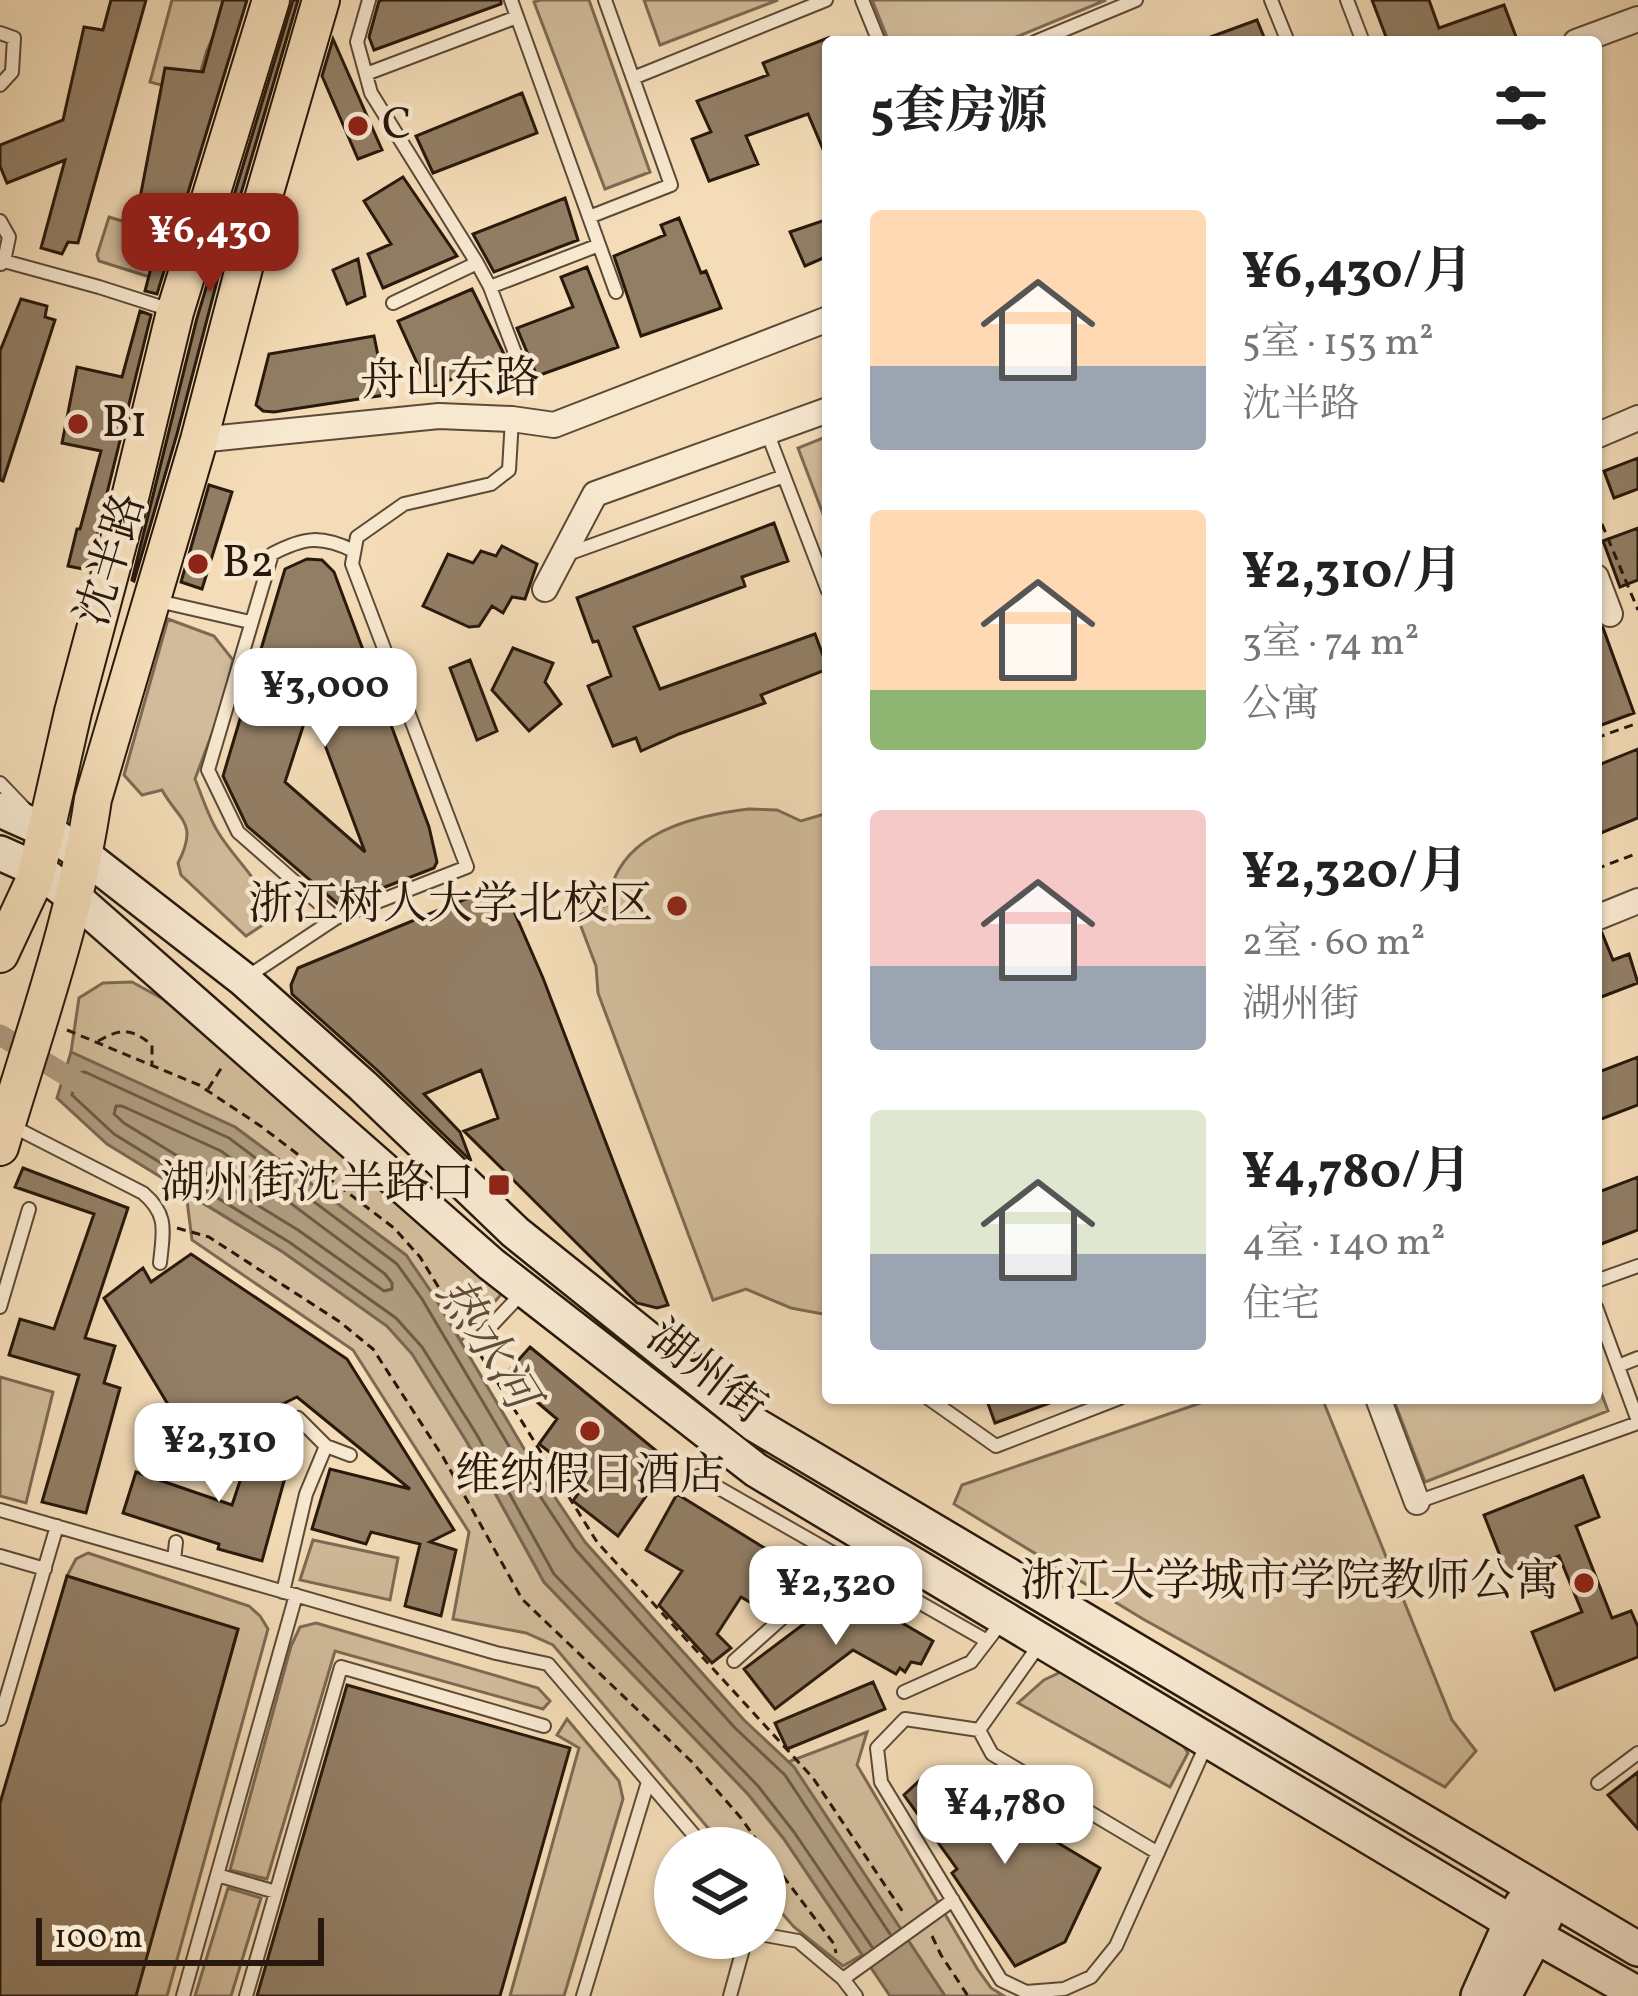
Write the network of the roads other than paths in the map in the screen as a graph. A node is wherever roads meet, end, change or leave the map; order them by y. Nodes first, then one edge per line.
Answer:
1 (272, 0) edge
2 (321, 0) edge
3 (369, 0) edge
4 (511, 0) edge
5 (605, 0) edge
6 (826, 0) edge
7 (862, 0) edge
8 (1271, 0) edge
9 (1347, 0) edge
10 (1126, 2) edge
11 (517, 17) junction
12 (1638, 19) edge
13 (0, 33) edge
14 (877, 36) edge
15 (1049, 36) edge
16 (1286, 36) edge
17 (1361, 36) edge
18 (1592, 36) edge
19 (366, 74) junction
20 (633, 78) junction
21 (0, 85) edge
22 (589, 217) junction
23 (0, 221) edge
24 (599, 245) junction
25 (2, 263) edge
26 (477, 263) junction
27 (490, 287) junction
28 (616, 292) dead end
29 (393, 303) dead end
30 (175, 312) junction
31 (822, 321) edge
32 (523, 374) dead end
33 (822, 412) edge
34 (512, 418) junction
35 (1638, 418) edge
36 (767, 432) junction
37 (1602, 433) edge
38 (199, 440) junction
39 (784, 476) junction
40 (354, 551) junction
41 (562, 556) junction
42 (822, 575) edge
43 (545, 590) dead end
44 (151, 600) junction
45 (250, 622) junction
46 (0, 783) edge
47 (0, 811) edge
48 (47, 831) junction
49 (0, 853) edge
50 (85, 856) junction
51 (38, 870) junction
52 (75, 898) junction
53 (1638, 901) edge
54 (1602, 916) edge
55 (335, 918) junction
56 (0, 954) edge
57 (243, 979) junction
58 (7, 1124) edge
59 (28, 1209) dead end
60 (160, 1263) dead end
61 (1638, 1266) edge
62 (1602, 1279) edge
63 (525, 1291) junction
64 (0, 1307) edge
65 (1602, 1323) edge
66 (474, 1344) road end
67 (1638, 1358) edge
68 (1618, 1366) junction
69 (936, 1404) edge
70 (1104, 1404) edge
71 (1380, 1404) edge
72 (1638, 1422) edge
73 (278, 1429) dead end
74 (326, 1446) junction
75 (350, 1455) dead end
76 (698, 1477) dead end
77 (1417, 1502) joint
78 (0, 1510) edge
79 (57, 1526) junction
80 (176, 1542) dead end
81 (0, 1556) edge
82 (174, 1560) junction
83 (846, 1561) junction
84 (45, 1569) junction
85 (289, 1594) junction
86 (996, 1630) junction
87 (1043, 1641) junction
88 (734, 1661) dead end
89 (904, 1692) dead end
90 (0, 1719) edge
91 (544, 1726) dead end
92 (979, 1730) junction
93 (1209, 1739) junction
94 (1638, 1753) edge
95 (648, 1782) junction
96 (1598, 1783) dead end
97 (687, 1827) edge
98 (1158, 1853) junction
99 (217, 1875) junction
100 (276, 1892) junction
101 (1543, 1894) junction
102 (952, 1900) junction
103 (1524, 1930) junction
104 (786, 1939) edge
105 (1638, 1949) edge
106 (740, 1959) edge
107 (844, 1979) junction
108 (1638, 1994) edge
109 (183, 1996) edge
110 (246, 1996) edge
111 (583, 1996) edge
112 (730, 1996) edge
113 (856, 1996) edge
114 (1478, 1996) edge
115 (1504, 1996) edge

1 - 30 main road, 沈半路
2 - 38 main road, 沈半路
3 - 19 lane
4 - 11 lane
5 - 20 lane
6 - 20 lane
7 - 14 lane
8 - 16 lane
9 - 17 lane
10 - 15 lane
11 - 19 lane
11 - 22 lane
12 - 18 street
13 - 21 lane
19 - 26 lane
20 - 22 lane
22 - 24 lane
23 - 25 lane
24 - 27 lane
24 - 28 lane
25 - 30 lane
26 - 27 lane
26 - 29 lane
27 - 32 lane
30 - 48 main road, 沈半路
31 - 34 street, 舟山东路
33 - 36 street
34 - 38 street, 舟山东路
34 - 40 lane
35 - 37 street
36 - 39 lane
36 - 41 street
38 - 44 main road, 沈半路
39 - 41 lane
39 - 42 lane
40 - 45 lane
40 - 55 lane
41 - 43 street
44 - 45 lane
44 - 50 main road, 沈半路
45 - 55 lane
46 - 48 lane
47 - 48 main road, 湖州街
48 - 50 main road, 湖州街
48 - 51 main road, 沈半路
49 - 51 main road, 湖州街
50 - 52 main road, 沈半路
50 - 57 main road, 湖州街
51 - 52 main road, 湖州街
51 - 56 main road, 沈半路
52 - 58 main road, 沈半路
52 - 63 main road, 湖州街
53 - 54 street
55 - 57 lane
57 - 101 main road, 湖州街
58 - 60 lane
59 - 64 lane
61 - 62 lane
63 - 66 lane
63 - 86 main road, 湖州街
65 - 68 lane
67 - 68 lane
68 - 72 lane
69 - 70 lane
71 - 77 street
72 - 77 lane
73 - 74 lane
74 - 75 lane
74 - 85 lane
76 - 83 lane
78 - 79 lane
79 - 82 lane
79 - 84 lane
80 - 82 lane
81 - 84 lane
82 - 85 lane
83 - 86 lane
83 - 88 lane
84 - 90 lane
85 - 95 lane
85 - 99 lane
86 - 87 main road, 湖州街
86 - 89 lane
87 - 92 lane
87 - 93 main road, 湖州街
91 - 100 lane
92 - 98 lane
92 - 102 lane
93 - 98 lane
93 - 103 main road, 湖州街
94 - 96 lane
95 - 97 lane
95 - 111 lane
98 - 102 lane
99 - 100 lane
99 - 109 lane
100 - 110 lane
101 - 103 main road
101 - 105 main road, 湖州街
102 - 107 lane
103 - 108 main road, 湖州街
103 - 114 main road
103 - 115 main road
104 - 107 lane
106 - 112 lane
107 - 113 lane

